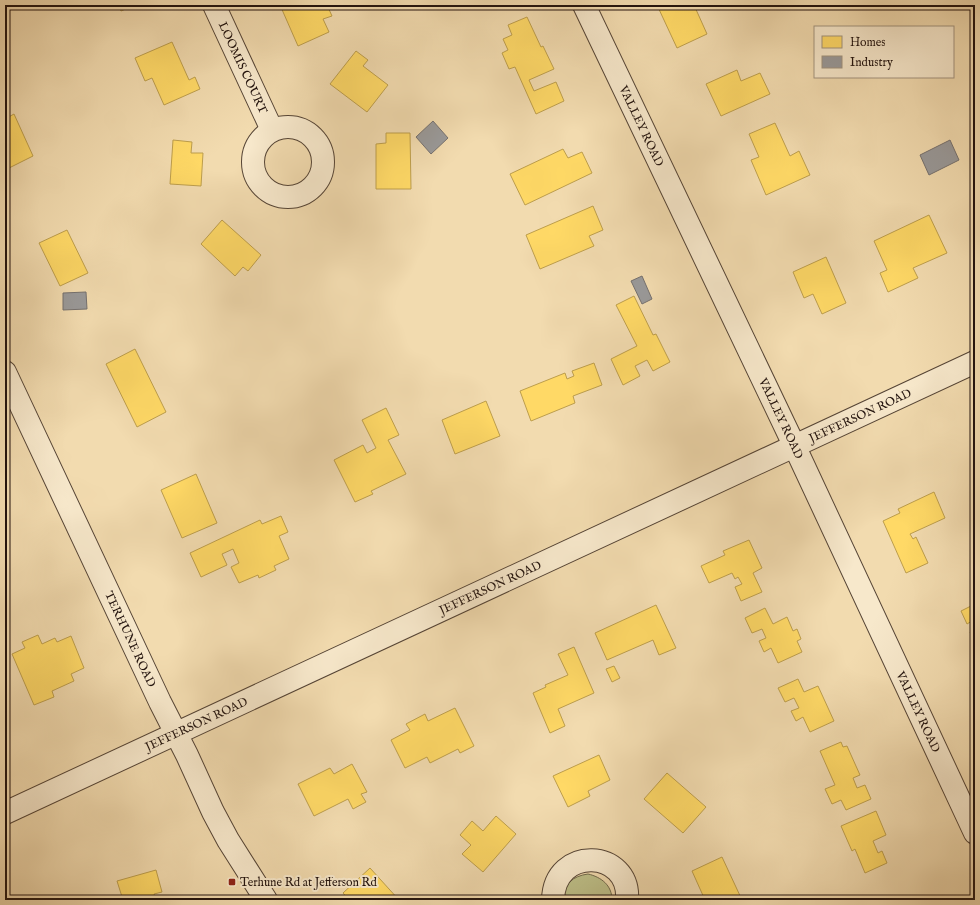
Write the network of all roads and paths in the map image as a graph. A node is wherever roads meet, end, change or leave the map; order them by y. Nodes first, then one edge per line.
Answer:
1 (214, 5) edge
2 (584, 5) edge
3 (272, 130) dead end
4 (975, 362) edge
5 (5, 372) edge
6 (794, 445) junction
7 (176, 733) junction
8 (5, 813) edge
9 (975, 833) edge
10 (266, 900) edge
11 (553, 900) edge
12 (627, 900) edge

1 - 3 street, LOOMIS COURT
2 - 6 street, VALLEY ROAD
4 - 6 street, JEFFERSON ROAD
5 - 7 street, TERHUNE ROAD
6 - 7 street, JEFFERSON ROAD
6 - 9 street, VALLEY ROAD
7 - 8 street, JEFFERSON ROAD
7 - 10 street, TERHUNE ROAD
11 - 12 street

